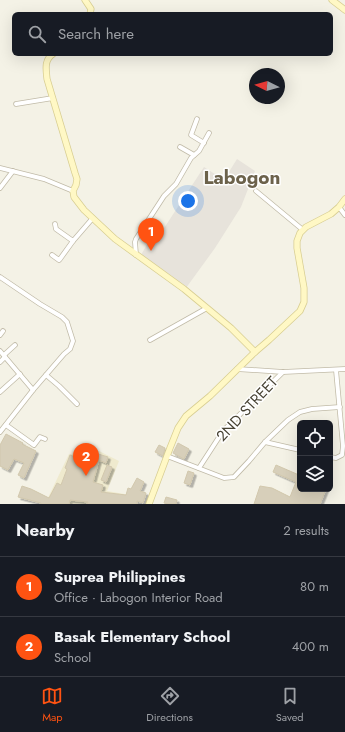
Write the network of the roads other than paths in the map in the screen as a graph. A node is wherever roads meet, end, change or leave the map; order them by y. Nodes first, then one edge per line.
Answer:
1 (85, 0) edge
2 (332, 0) edge
3 (345, 10) edge
4 (90, 12) edge
5 (50, 56) edge
6 (53, 98) junction
7 (16, 104) dead end
8 (197, 119) dead end
9 (209, 133) dead end
10 (204, 143) junction
11 (180, 147) dead end
12 (194, 155) junction
13 (0, 168) edge
14 (13, 171) junction
15 (0, 188) edge
16 (73, 191) junction
17 (256, 191) dead end
18 (345, 199) edge
19 (339, 207) junction
20 (345, 215) edge
21 (92, 218) junction
22 (55, 224) dead end
23 (303, 230) junction
24 (73, 242) junction
25 (52, 255) dead end
26 (136, 255) junction
27 (0, 278) edge
28 (207, 308) junction
29 (150, 340) dead end
30 (15, 345) dead end
31 (0, 351) edge
32 (255, 352) junction
33 (4, 356) junction
34 (0, 362) edge
35 (237, 368) junction
36 (345, 369) edge
37 (336, 370) junction
38 (283, 372) junction
39 (20, 374) junction
40 (46, 375) junction
41 (33, 390) junction
42 (0, 392) edge
43 (77, 404) dead end
44 (340, 407) junction
45 (6, 425) junction
46 (0, 432) edge
47 (45, 439) dead end
48 (265, 442) junction
49 (297, 449) edge
50 (167, 456) junction
51 (333, 458) edge
52 (199, 468) junction
53 (149, 504) edge

1 - 4 street
2 - 3 street
5 - 6 street
6 - 7 street
6 - 16 street
8 - 10 street
9 - 10 street
10 - 12 street
11 - 12 street
12 - 26 street
13 - 14 street
14 - 15 street
14 - 16 street
16 - 21 street
17 - 23 street
18 - 19 street
19 - 20 street
19 - 23 street
21 - 24 street
21 - 26 street
22 - 24 street
23 - 32 street
24 - 25 street
26 - 28 street
27 - 40 street
28 - 29 street
28 - 32 street
30 - 33 street
31 - 33 street
32 - 35 street
33 - 34 street
33 - 39 street
35 - 38 street
35 - 50 street
36 - 37 street
37 - 38 street
37 - 44 street
38 - 52 street, 2ND STREET
39 - 41 street
39 - 42 street
40 - 41 street
40 - 43 street
41 - 45 street
44 - 48 street
44 - 51 street
45 - 46 street
45 - 47 street
48 - 49 street
48 - 52 street
50 - 52 street
50 - 53 street

